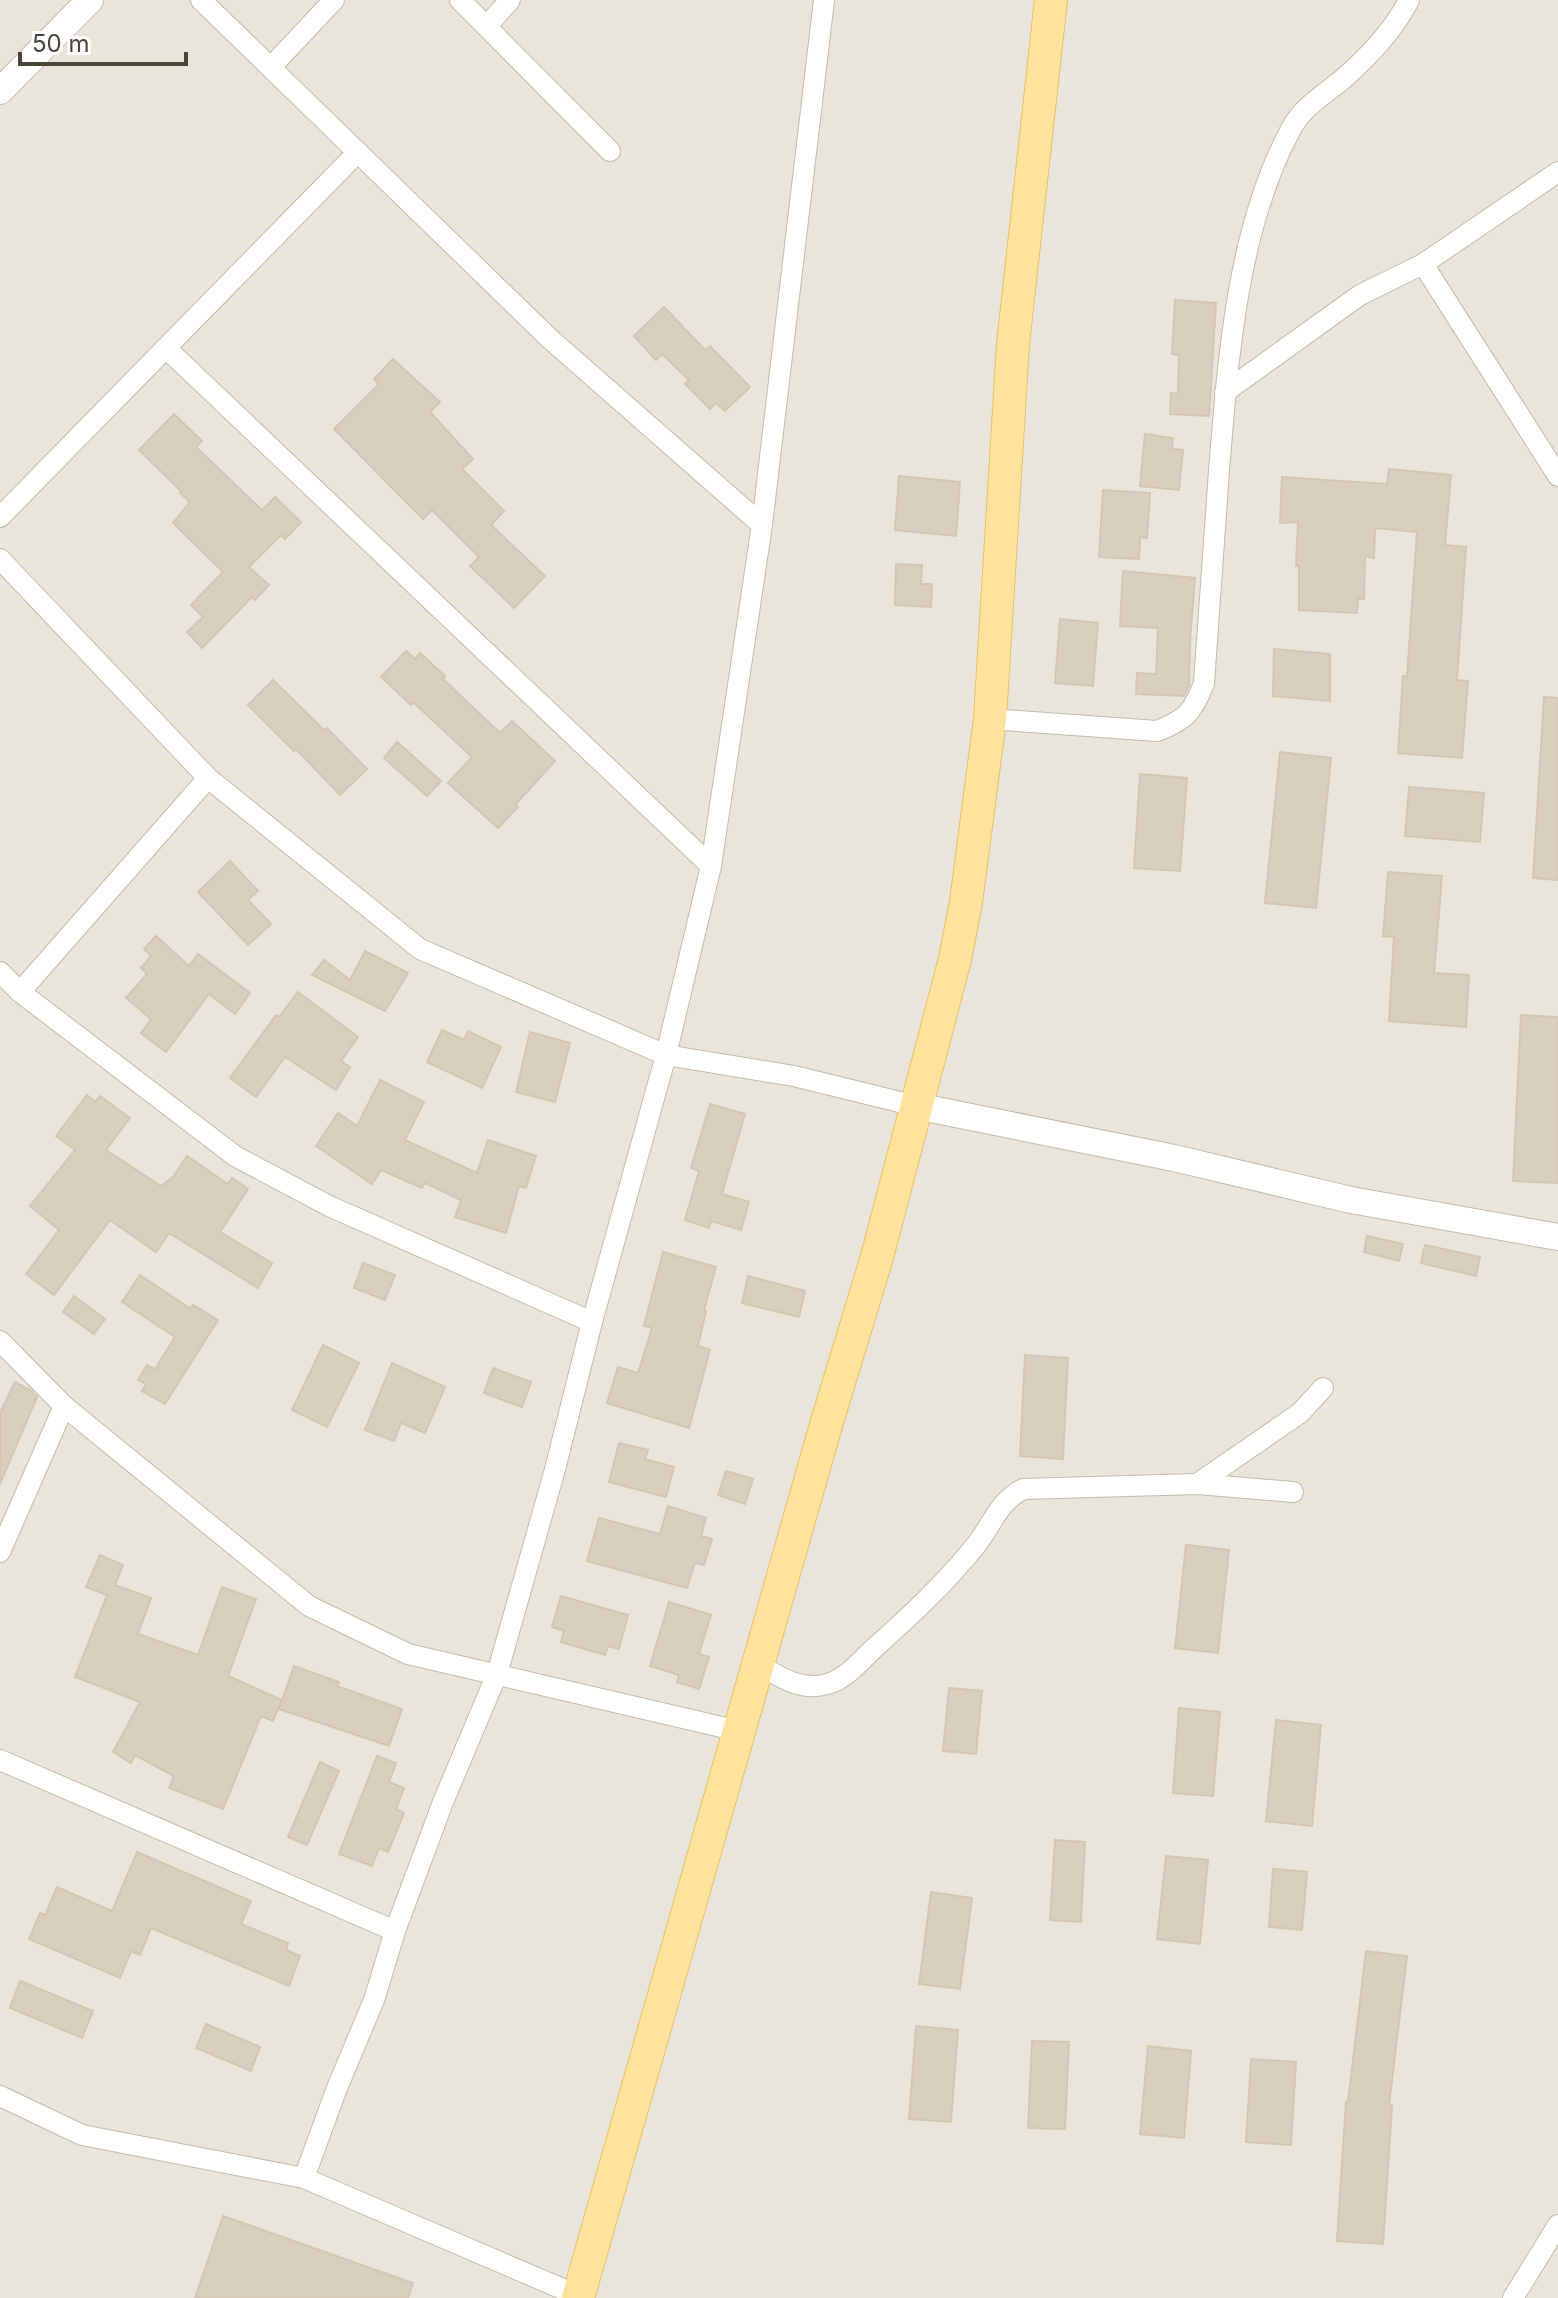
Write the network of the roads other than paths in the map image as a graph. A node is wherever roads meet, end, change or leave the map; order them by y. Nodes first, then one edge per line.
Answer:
1 (90, 0) edge
2 (201, 0) edge
3 (334, 0) edge
4 (460, 0) edge
5 (510, 0) edge
6 (824, 0) edge
7 (1051, 0) edge
8 (1409, 0) edge
9 (487, 26) junction
10 (271, 67) junction
11 (0, 91) edge
12 (610, 151) dead end
13 (358, 152) junction
14 (1555, 179) edge
15 (1423, 264) junction
16 (167, 349) junction
17 (1225, 392) junction
18 (1558, 476) edge
19 (0, 517) edge
20 (762, 525) junction
21 (0, 559) edge
22 (990, 719) junction
23 (208, 778) junction
24 (711, 866) junction
25 (0, 972) edge
26 (20, 992) junction
27 (666, 1055) junction
28 (916, 1106) junction
29 (1558, 1237) edge
30 (592, 1322) junction
31 (0, 1341) edge
32 (1323, 1388) dead end
33 (64, 1406) junction
34 (1197, 1484) junction
35 (1293, 1492) dead end
36 (0, 1552) edge
37 (758, 1664) junction
38 (497, 1674) junction
39 (739, 1731) junction
40 (0, 1760) edge
41 (395, 1931) junction
42 (0, 2096) edge
43 (304, 2178) junction
44 (1558, 2225) edge
45 (579, 2297) edge
46 (1513, 2298) edge

1 - 11 street
2 - 10 street
3 - 10 street
4 - 9 street
5 - 9 street
6 - 20 street
7 - 22 main road
8 - 17 street
9 - 12 street
10 - 13 street
13 - 16 street
13 - 20 street
14 - 15 street
15 - 17 street
15 - 18 street
16 - 19 street
16 - 24 street
17 - 22 street
20 - 24 street
21 - 23 street
22 - 28 main road
23 - 26 street
23 - 27 street
24 - 27 street
25 - 26 street
26 - 30 street
27 - 28 street
27 - 30 street
28 - 29 street
28 - 37 main road
30 - 38 street
31 - 33 street
32 - 34 street
33 - 36 street
33 - 38 street
34 - 35 street
34 - 37 street
37 - 39 main road
38 - 39 street
38 - 41 street
39 - 45 main road
40 - 41 street
41 - 43 street
42 - 43 street
43 - 45 street
44 - 46 street

